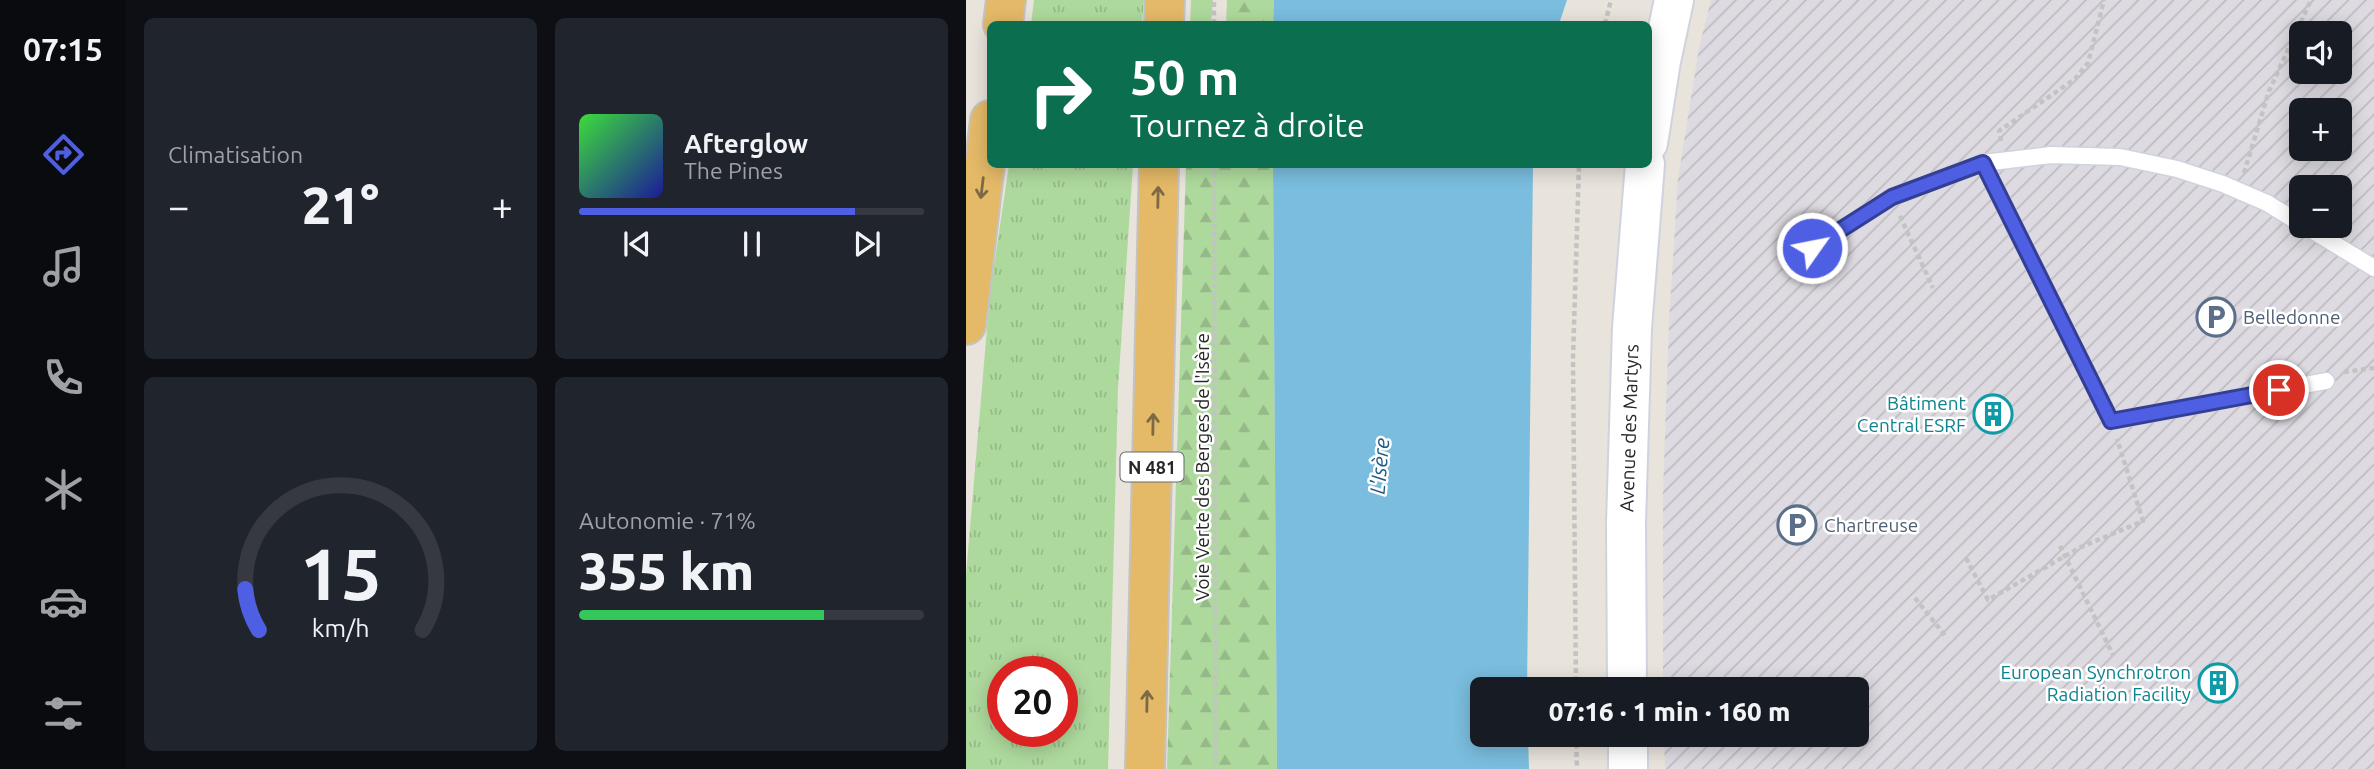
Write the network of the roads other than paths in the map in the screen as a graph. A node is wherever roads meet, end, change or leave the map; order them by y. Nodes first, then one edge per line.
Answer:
1 (1006, 0) edge
2 (1165, 0) edge
3 (1674, 0) edge
4 (1003, 21) edge
5 (1164, 21) edge
6 (1652, 118) edge
7 (987, 146) edge
8 (1983, 163) junction
9 (1159, 168) edge
10 (1645, 168) edge
11 (2289, 216) edge
12 (2324, 238) edge
13 (1812, 248) dead end
14 (2374, 268) edge
15 (966, 325) edge
16 (2332, 377) road end
17 (1627, 677) edge
18 (1628, 747) edge
19 (1145, 769) edge
20 (1628, 769) edge

1 - 4 highway
2 - 5 highway
3 - 6 main road
7 -> 15 highway
8 - 11 lane
8 - 13 lane
8 - 16 lane
19 -> 9 highway, N 481
10 - 17 main road, Avenue des Martyrs
12 - 14 lane
18 - 20 main road

